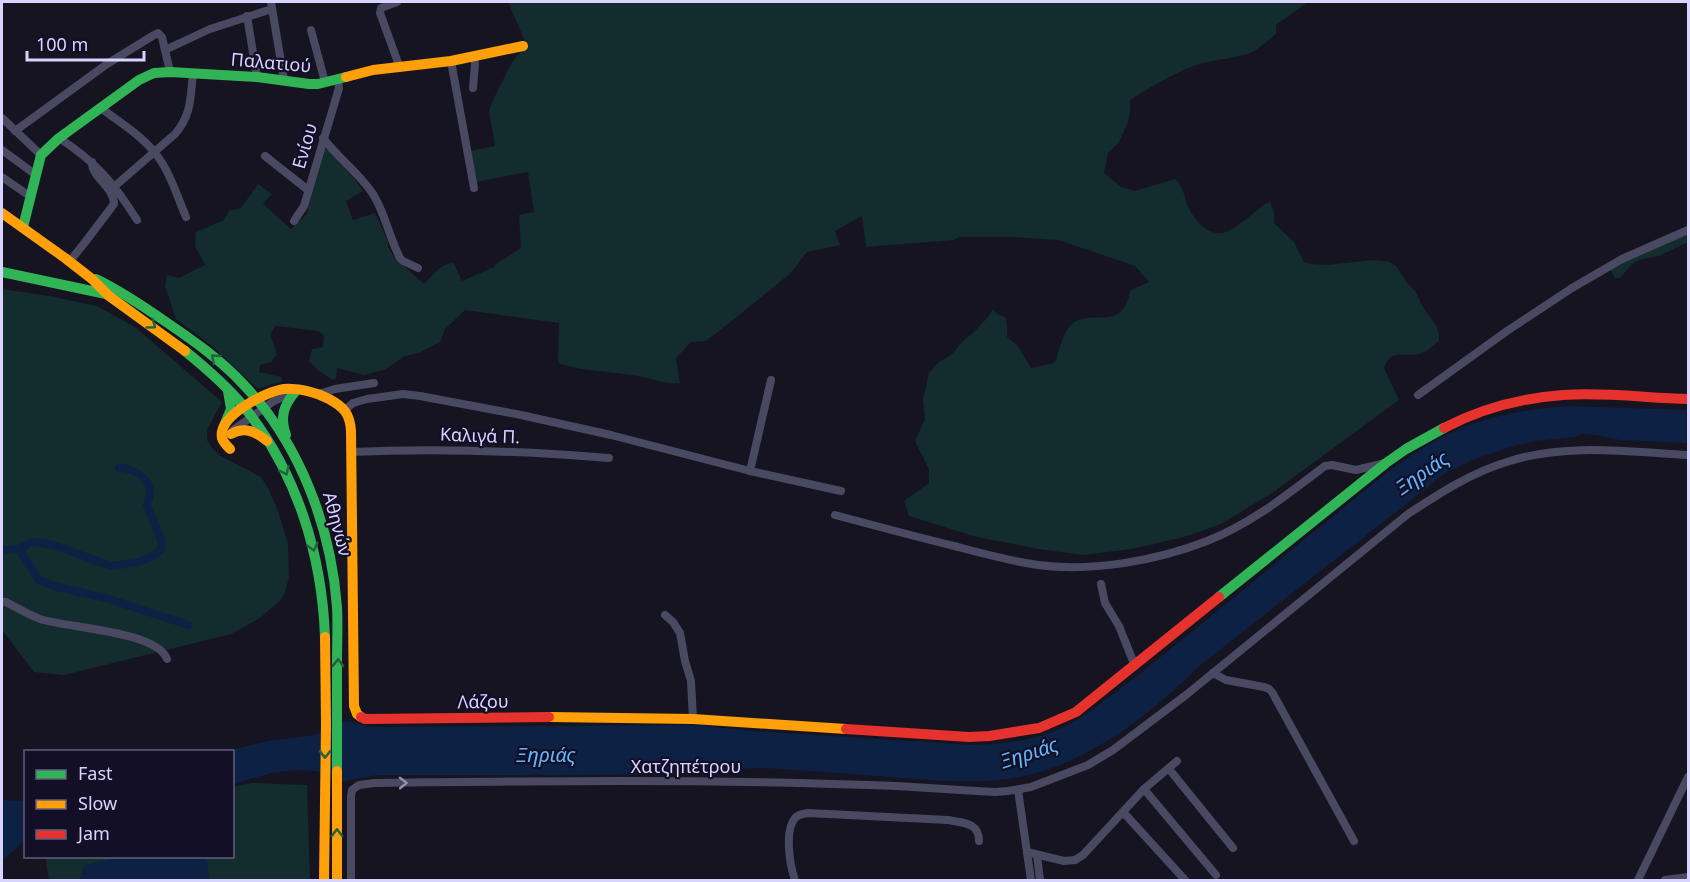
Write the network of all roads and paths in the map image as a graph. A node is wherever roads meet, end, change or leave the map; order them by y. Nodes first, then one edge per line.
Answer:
1 (397, 2) edge
2 (272, 5) edge
3 (247, 16) junction
4 (311, 30) dead end
5 (523, 46) dead end
6 (165, 50) junction
7 (474, 56) junction
8 (451, 61) junction
9 (400, 68) junction
10 (170, 72) junction
11 (193, 74) junction
12 (257, 77) junction
13 (338, 78) junction
14 (284, 80) junction
15 (325, 82) junction
16 (473, 88) dead end
17 (100, 108) junction
18 (2, 118) edge
19 (15, 131) junction
20 (59, 138) junction
21 (323, 138) junction
22 (2, 150) edge
23 (155, 152) junction
24 (41, 155) junction
25 (265, 156) dead end
26 (92, 162) junction
27 (36, 175) junction
28 (2, 177) edge
29 (115, 186) junction
30 (474, 188) dead end
31 (308, 190) junction
32 (31, 197) junction
33 (2, 213) edge
34 (186, 217) dead end
35 (137, 220) dead end
36 (294, 221) dead end
37 (23, 227) junction
38 (1689, 230) edge
39 (73, 263) junction
40 (418, 268) dead end
41 (2, 272) edge
42 (62, 284) junction
43 (108, 290) junction
44 (771, 380) dead end
45 (374, 382) dead end
46 (226, 387) junction
47 (299, 390) junction
48 (319, 394) junction
49 (1418, 395) dead end
50 (1689, 399) edge
51 (260, 403) junction
52 (345, 410) junction
53 (248, 412) junction
54 (227, 430) junction
55 (289, 448) junction
56 (230, 449) dead end
57 (274, 449) junction
58 (351, 452) junction
59 (1689, 455) edge
60 (609, 458) dead end
61 (1386, 463) junction
62 (750, 471) junction
63 (841, 491) dead end
64 (835, 515) dead end
65 (1101, 584) dead end
66 (2, 602) edge
67 (665, 615) dead end
68 (167, 659) dead end
69 (1135, 666) junction
70 (1213, 673) junction
71 (355, 710) joint
72 (693, 719) junction
73 (332, 722) junction
74 (1177, 762) dead end
75 (1169, 769) junction
76 (1689, 777) edge
77 (1144, 789) junction
78 (1018, 790) junction
79 (1124, 813) junction
80 (1354, 841) dead end
81 (979, 842) dead end
82 (1233, 848) dead end
83 (1027, 852) junction
84 (1037, 855) junction
85 (1216, 875) dead end
86 (1689, 877) edge
87 (324, 880) edge
88 (337, 880) edge
89 (351, 880) edge
90 (795, 880) edge
91 (1031, 880) edge
92 (1040, 880) edge
93 (1185, 880) edge
94 (1638, 880) edge
95 (1665, 880) edge

1 - 9 street
2 - 3 street
2 - 14 street
3 - 6 street
3 - 12 street
4 - 15 street
5 - 7 street, Παλατιού
6 - 10 street
6 - 19 street
7 - 8 street, Παλατιού
7 - 16 street
8 - 9 street, Παλατιού
8 - 30 street
9 - 13 street, Παλατιού
10 - 11 street, Παλατιού
10 - 17 street, Παλατιού
11 - 12 street, Παλατιού
11 - 23 street
12 - 14 street, Παλατιού
13 - 15 street, Παλατιού
13 - 21 street, Ενίου
14 - 15 street, Παλατιού
17 - 20 street, Παλατιού
17 - 23 street
18 - 19 street
19 - 24 street
20 - 24 street, Παλατιού
20 - 26 street
21 - 31 street, Ενίου
21 - 40 street
22 - 27 street
23 - 29 street
23 - 34 street
24 - 27 street
25 - 31 street
26 - 29 street
26 - 39 street
27 - 32 street
28 - 32 street
29 - 35 street
31 - 36 street, Ενίου
32 - 37 street
33 - 37 street, Αθηνών
37 - 39 street, Αθηνών
38 - 49 street
39 - 42 street
39 - 43 street, Αθηνών
41 - 42 street
42 - 43 street
43 -> 46 street, Αθηνών
51 -> 43 street, Αθηνών
44 - 62 street
45 - 48 street
46 - 53 street, Αθηνών
46 - 54 street
47 - 48 street
47 - 51 street
47 - 55 street
48 - 52 street
50 - 61 street, Λάζου
51 - 53 street
51 - 55 street, Αθηνών
52 - 58 street, Αθηνών
52 - 62 street
53 - 54 street
53 - 57 street, Αθηνών
54 - 56 street
54 - 57 street
73 -> 55 street, Αθηνών
57 -> 73 street, Αθηνών
58 - 60 street, Καλιγά Π.
58 - 71 street, Αθηνών
59 - 70 street, Χατζηπέτρου
61 - 64 street
61 - 69 street, Λάζου
62 - 63 street
65 - 69 street
66 - 68 street
67 - 72 street
69 - 72 street, Λάζου
70 - 78 street, Χατζηπέτρου
70 - 80 street
71 - 72 street, Λάζου
73 -> 87 street, Αθηνών
88 -> 73 street, Αθηνών
74 - 75 street
75 - 77 street
75 - 82 street
76 - 94 street
77 - 79 street
77 - 85 street
78 - 83 street
89 -> 78 street, Χατζηπέτρου
79 - 84 street
79 - 93 street
81 - 90 street
83 - 84 street
83 - 91 street
84 - 92 street
86 - 95 street

